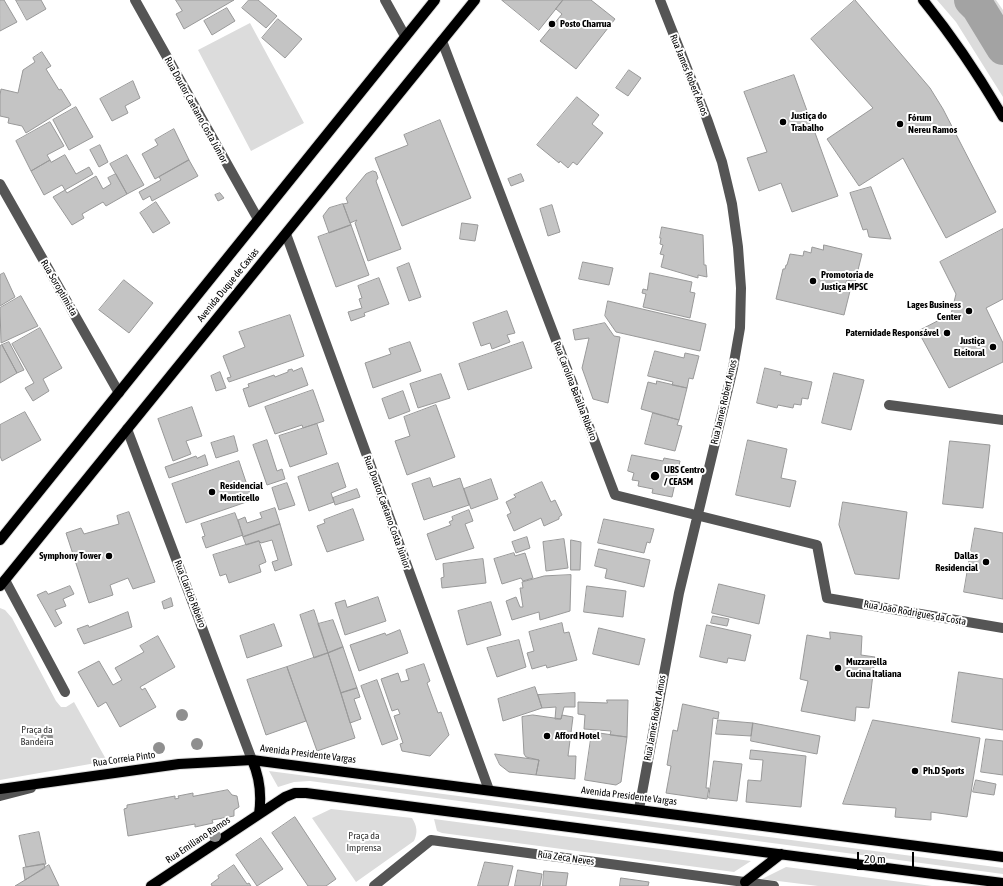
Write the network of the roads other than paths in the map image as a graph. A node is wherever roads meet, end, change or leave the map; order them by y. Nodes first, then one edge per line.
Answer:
1 (135, 0) edge
2 (385, 0) edge
3 (435, 0) edge
4 (475, 0) edge
5 (660, 0) edge
6 (923, 0) edge
7 (405, 36) junction
8 (442, 41) junction
9 (1003, 117) edge
10 (0, 184) edge
11 (258, 219) junction
12 (286, 234) junction
13 (119, 393) junction
14 (889, 405) dead end
15 (1003, 420) edge
16 (127, 429) junction
17 (697, 516) junction
18 (0, 540) edge
19 (2, 583) edge
20 (827, 598) joint
21 (1003, 628) edge
22 (65, 692) dead end
23 (252, 760) junction
24 (71, 778) junction
25 (0, 789) edge
26 (489, 790) junction
27 (0, 796) edge
28 (639, 809) junction
29 (259, 814) junction
30 (781, 854) junction
31 (1003, 857) edge
32 (745, 882) junction
33 (1003, 883) edge
34 (151, 886) edge
35 (374, 886) edge
36 (774, 886) edge

1 - 11 street, Rua Doutor Caetano Costa Júnior
2 - 7 street
3 - 7 main road, Avenida Duque de Caxias
4 - 8 main road, Avenida Duque de Caxias
5 - 17 street, Rua James Robert Amos
6 - 9 main road
7 - 11 main road, Avenida Duque de Caxias
8 - 12 main road, Avenida Duque de Caxias
8 - 17 street, Rua Carolina Batalha Ribeiro
10 - 13 street, Rua Soroptimista
11 - 13 main road, Avenida Duque de Caxias
12 - 16 main road, Avenida Duque de Caxias
12 - 26 street, Rua Doutor Caetano Costa Júnior
13 - 18 main road, Avenida Duque de Caxias
14 - 15 street
16 - 19 main road, Avenida Duque de Caxias
16 - 23 street, Rua Clarício Ribeiro
17 - 20 street, Rua Carolina Batalha Ribeiro
17 - 28 street, Rua James Robert Amos
19 - 22 street
20 - 21 street, Rua João Rodrigues da Costa
23 - 24 main road, Rua Correia Pinto
23 - 26 main road, Avenida Presidente Vargas
23 - 29 main road
24 - 25 main road, Rua Correia Pinto
24 - 27 street
26 - 28 main road, Avenida Presidente Vargas
28 - 31 main road, Avenida Presidente Vargas
29 - 30 main road
29 - 34 main road, Rua Emiliano Ramos
30 - 32 main road
30 - 33 main road
32 - 35 street, Rua Zeca Neves
32 - 36 street, Rua Zeca Neves

